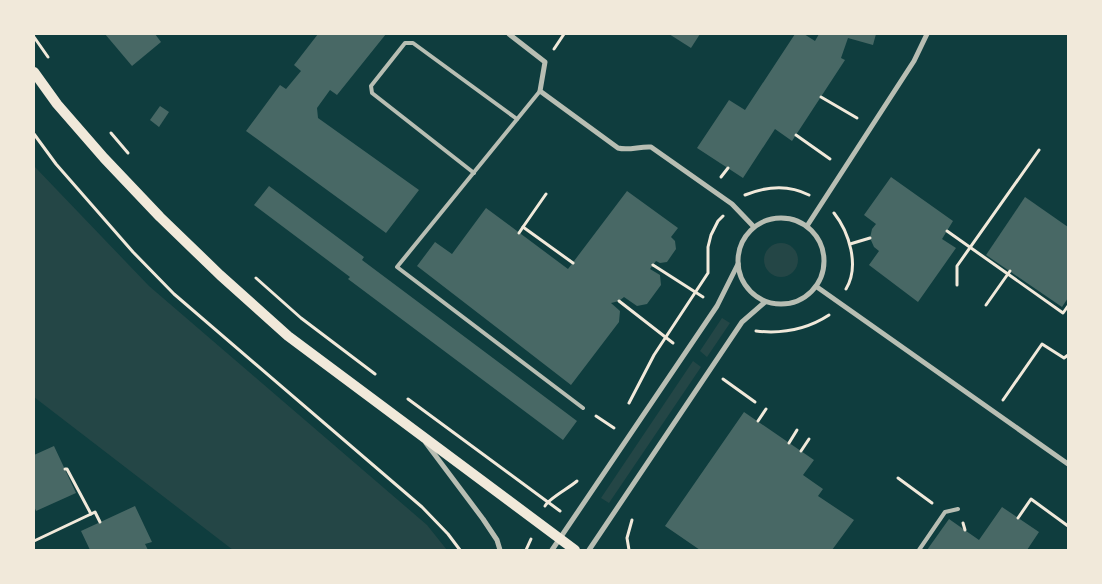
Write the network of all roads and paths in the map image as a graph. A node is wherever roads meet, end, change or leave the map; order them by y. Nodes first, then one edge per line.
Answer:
1 (509, 34) edge
2 (927, 34) edge
3 (34, 37) edge
4 (50, 60) dead end
5 (34, 72) edge
6 (540, 91) junction
7 (821, 97) dead end
8 (517, 119) junction
9 (872, 126) junction
10 (106, 128) dead end
11 (34, 134) edge
12 (796, 136) dead end
13 (1038, 150) dead end
14 (132, 157) dead end
15 (844, 169) junction
16 (474, 173) junction
17 (546, 194) dead end
18 (523, 226) junction
19 (807, 226) junction
20 (754, 227) junction
21 (947, 231) dead end
22 (519, 232) dead end
23 (870, 238) dead end
24 (850, 244) dead end
25 (970, 248) junction
26 (572, 263) dead end
27 (738, 264) junction
28 (653, 265) dead end
29 (249, 272) dead end
30 (1008, 272) junction
31 (957, 285) dead end
32 (817, 287) junction
33 (619, 301) dead end
34 (765, 302) junction
35 (986, 305) dead end
36 (1068, 306) edge
37 (665, 337) junction
38 (686, 352) junction
39 (1068, 355) edge
40 (710, 370) junction
41 (377, 375) dead end
42 (408, 398) dead end
43 (755, 402) dead end
44 (628, 404) dead end
45 (583, 408) joint
46 (766, 409) dead end
47 (994, 412) junction
48 (619, 421) dead end
49 (758, 421) dead end
50 (615, 429) junction
51 (797, 430) dead end
52 (419, 434) junction
53 (610, 436) dead end
54 (809, 439) dead end
55 (789, 443) dead end
56 (801, 451) dead end
57 (1068, 464) edge
58 (65, 469) dead end
59 (580, 477) dead end
60 (898, 478) dead end
61 (958, 508) dead end
62 (945, 512) junction
63 (90, 514) junction
64 (1018, 518) dead end
65 (100, 522) dead end
66 (1068, 526) edge
67 (560, 539) junction
68 (34, 541) edge
69 (460, 550) edge
70 (500, 550) edge
71 (552, 550) edge
72 (575, 550) edge
73 (590, 550) edge
74 (919, 550) edge

1 - 6 street
2 - 9 street
3 - 4 path
5 - 52 main road
6 - 8 lane
6 - 20 street
7 - 9 path
8 - 16 lane
8 - 16 lane
9 - 15 street
10 - 14 path
11 - 69 path
12 - 15 path
13 - 25 path
15 - 19 street
16 - 45 lane
17 - 18 path
18 - 22 path
18 - 26 path
19 - 20 street
19 - 32 street
20 - 27 street
21 - 25 path
23 - 24 path
25 - 30 path
25 - 31 path
27 - 34 street
27 - 38 street
28 - 37 path
29 - 41 path
30 - 35 path
30 - 36 path
32 - 34 street
32 - 47 street
33 - 37 path
34 - 40 street
37 - 38 path
37 - 44 path
38 - 67 street
39 - 47 path
40 - 43 path
40 - 73 street
42 - 59 path
45 - 50 path
46 - 49 path
47 - 57 street
48 - 50 path
50 - 53 path
51 - 55 path
52 - 67 main road
52 - 70 street
54 - 56 path
58 - 63 path
60 - 62 path
61 - 62 lane
62 - 74 lane
63 - 65 path
63 - 68 path
64 - 66 path
67 - 71 street
67 - 72 main road

